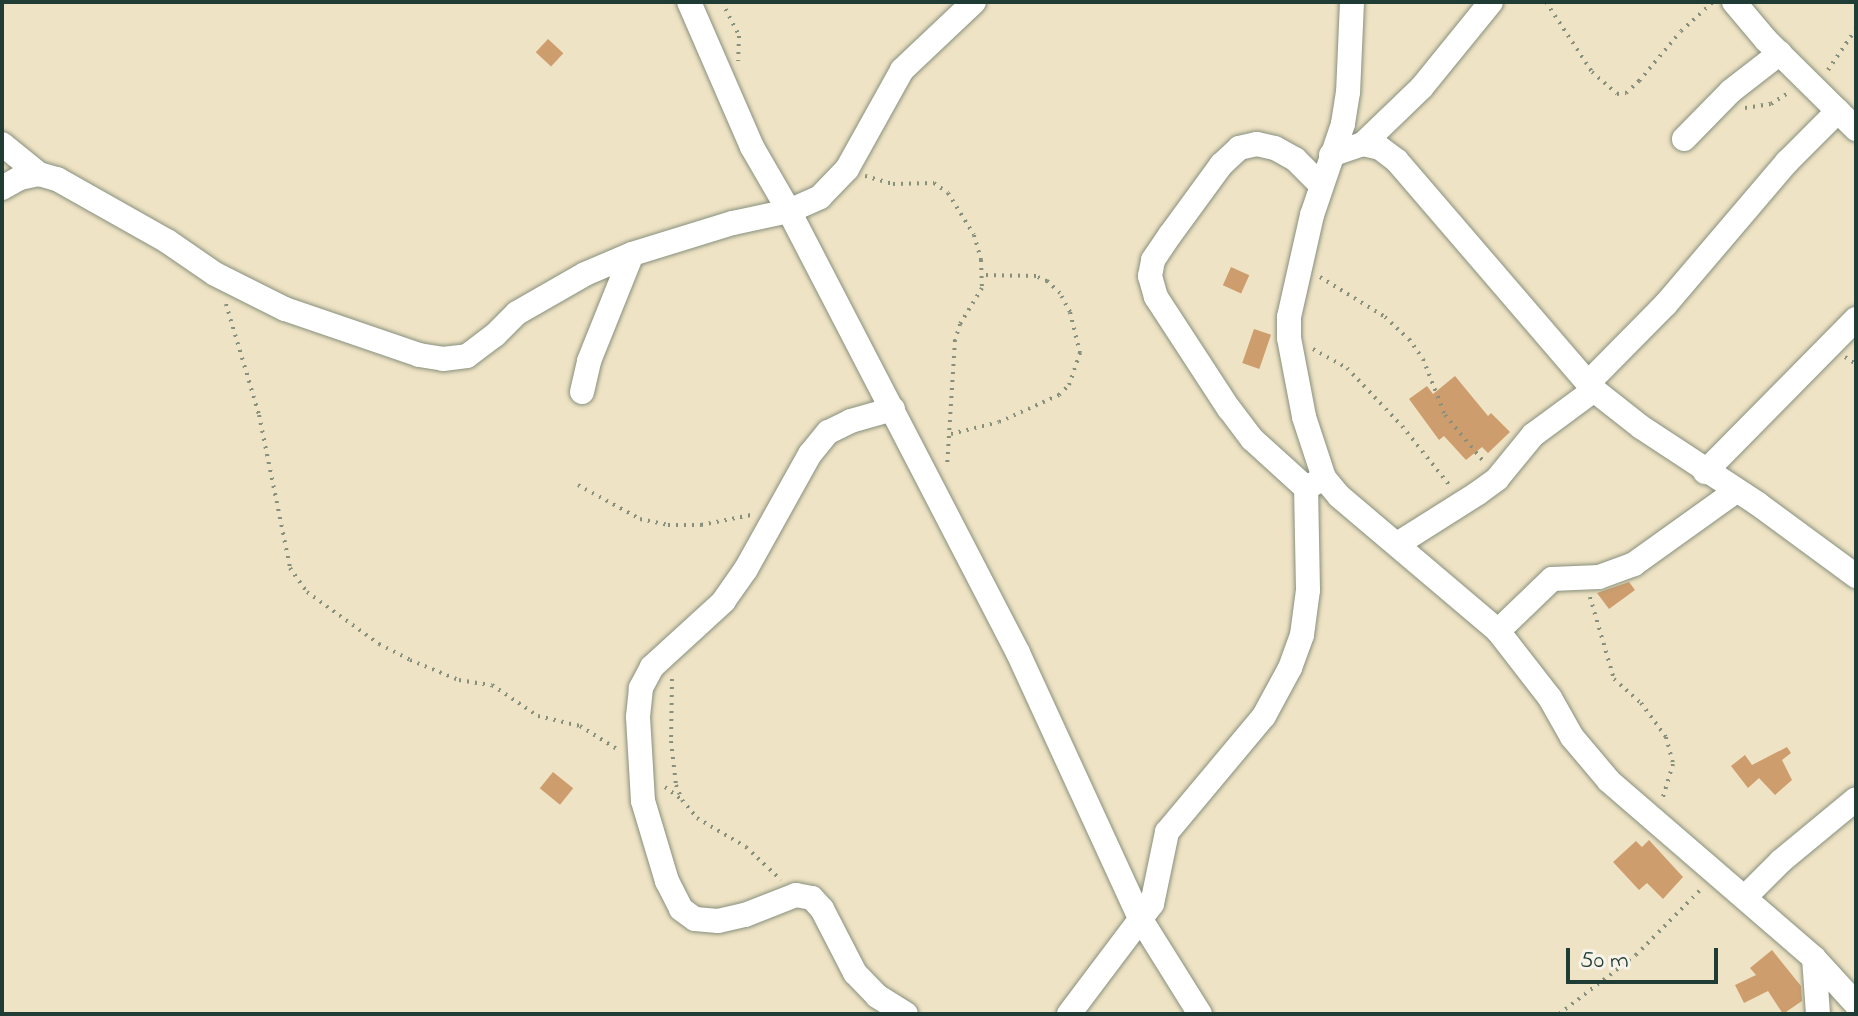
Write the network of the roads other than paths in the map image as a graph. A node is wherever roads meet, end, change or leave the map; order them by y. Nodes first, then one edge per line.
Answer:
1 (689, 2) edge
2 (974, 2) edge
3 (1352, 2) edge
4 (1491, 2) edge
5 (1734, 2) edge
6 (1780, 53) junction
7 (1838, 111) junction
8 (1856, 129) edge
9 (1684, 139) dead end
10 (2, 144) edge
11 (1363, 144) junction
12 (1331, 155) junction
13 (39, 174) junction
14 (1321, 185) junction
15 (2, 188) edge
16 (789, 211) junction
17 (632, 254) junction
18 (1856, 319) edge
19 (1591, 386) junction
20 (582, 392) dead end
21 (893, 409) junction
22 (1705, 472) junction
23 (1315, 483) junction
24 (1736, 491) junction
25 (1399, 543) junction
26 (1856, 576) edge
27 (1498, 631) junction
28 (1856, 799) edge
29 (1745, 897) junction
30 (1140, 918) junction
31 (1814, 958) junction
32 (1856, 1004) edge
33 (1071, 1013) edge
34 (906, 1014) edge
35 (1200, 1014) edge
36 (1818, 1014) edge

1 - 16 street
2 - 16 street
3 - 12 street
4 - 11 street
5 - 6 street
6 - 7 street
6 - 9 street
7 - 8 street
7 - 19 street
10 - 13 street
11 - 12 street
11 - 19 street
12 - 14 street
13 - 15 street
13 - 17 street
14 - 23 street
14 - 23 street
16 - 17 street
16 - 21 street
17 - 20 street
18 - 22 street
19 - 22 street
19 - 25 street
21 - 30 street
21 - 34 street
22 - 24 street
23 - 25 street
23 - 30 street
24 - 26 street
24 - 27 street
25 - 27 street
27 - 29 street
28 - 29 street
29 - 31 street
30 - 33 street
30 - 35 street
31 - 32 street
31 - 36 street

